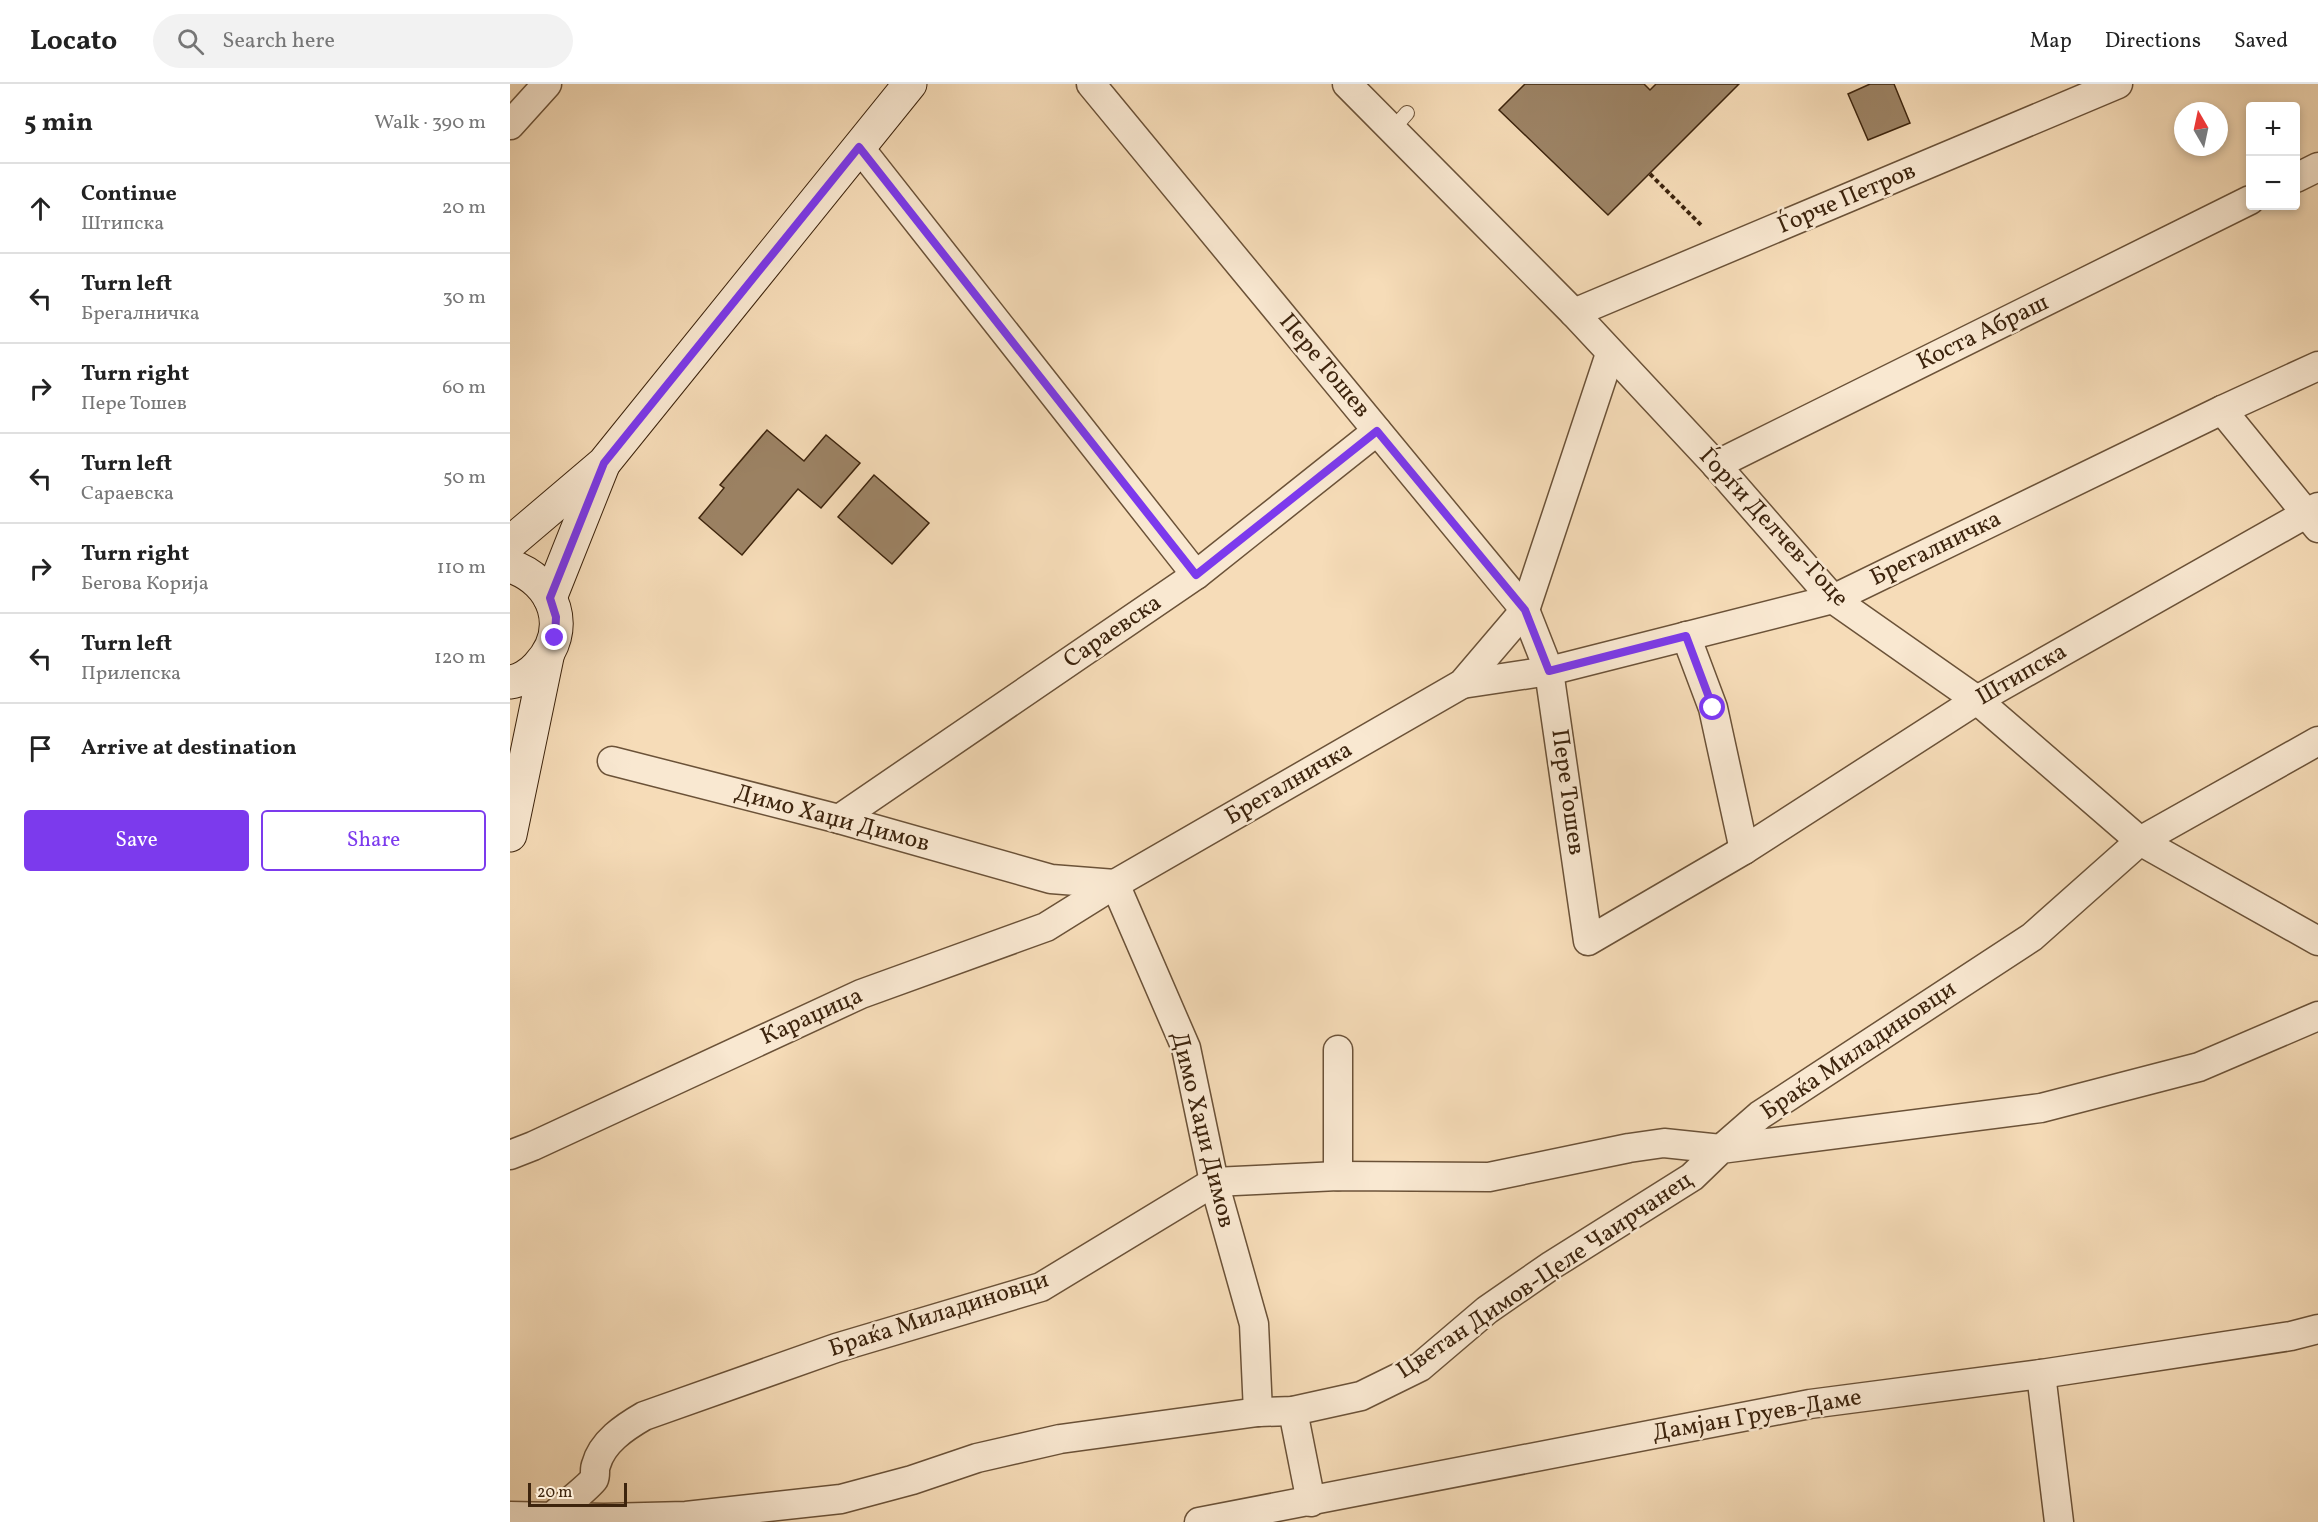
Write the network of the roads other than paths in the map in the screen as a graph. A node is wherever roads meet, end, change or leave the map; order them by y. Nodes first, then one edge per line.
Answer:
1 (547, 84) edge
2 (1091, 84) edge
3 (1347, 84) edge
4 (2118, 84) edge
5 (902, 87) edge
6 (510, 125) edge
7 (859, 147) junction
8 (2318, 167) edge
9 (2300, 176) edge
10 (2246, 202) edge
11 (1574, 313) junction
12 (1610, 354) junction
13 (2318, 366) edge
14 (2222, 410) junction
15 (1377, 431) junction
16 (604, 463) junction
17 (1716, 465) junction
18 (2314, 516) edge
19 (510, 543) edge
20 (510, 566) edge
21 (1196, 575) junction
22 (550, 598) junction
23 (1833, 599) junction
24 (1525, 610) junction
25 (1686, 636) junction
26 (547, 657) junction
27 (1549, 671) junction
28 (510, 682) edge
29 (1462, 684) junction
30 (1977, 700) junction
31 (2318, 741) edge
32 (612, 761) dead end
33 (839, 819) junction
34 (510, 835) edge
35 (2140, 841) junction
36 (1743, 850) junction
37 (1051, 879) junction
38 (1115, 884) junction
39 (1046, 927) junction
40 (1588, 941) joint
41 (2318, 941) edge
42 (2318, 1016) edge
43 (1338, 1050) dead end
44 (1721, 1149) junction
45 (510, 1155) edge
46 (1338, 1176) junction
47 (1214, 1182) junction
48 (2318, 1329) edge
49 (2041, 1374) junction
50 (1293, 1411) junction
51 (1258, 1412) junction
52 (594, 1478) junction
53 (1311, 1502) junction
54 (510, 1516) edge
55 (552, 1516) junction
56 (605, 1520) edge
57 (1199, 1522) edge
58 (2059, 1522) edge

1 - 6 street
2 - 15 street, Пере Тошев
3 - 11 street, Ѓорѓи Делчев-Гоце
4 - 11 street, Ѓорче Петров
5 - 7 street
7 - 16 street
7 - 21 street
8 - 9 street
10 - 17 street, Коста Абраш
11 - 12 street, Ѓорѓи Делчев-Гоце
12 - 17 street, Ѓорѓи Делчев-Гоце
12 - 24 street, Брегалничка
13 - 14 street, Брегалничка
14 - 18 street, Штипска
14 - 23 street, Брегалничка
15 - 21 street, Сараевска
15 - 24 street, Пере Тошев
16 - 19 street
16 - 22 street
17 - 23 street, Ѓорѓи Делчев-Гоце
18 - 30 street, Штипска
20 - 22 street
21 - 33 street, Сараевска
22 - 26 street
23 - 25 street, Брегалничка
23 - 30 street, Ѓорѓи Делчев-Гоце
24 - 27 street, Пере Тошев
24 - 29 street, Брегалничка
25 - 27 street, Брегалничка
25 - 36 street
26 - 28 street
26 - 34 street
27 - 29 street, Брегалничка
27 - 40 street, Пере Тошев
29 - 38 street, Брегалничка
30 - 35 street, Ѓорѓи Делчев-Гоце
30 - 36 street, Штипска
31 - 35 street, Браќа Миладиновци
32 - 33 street, Димо Хаџи Димов
33 - 37 street, Димо Хаџи Димов
35 - 41 street, Ѓорѓи Делчев-Гоце
35 - 44 street, Браќа Миладиновци
36 - 40 street, Штипска
37 - 38 street, Димо Хаџи Димов
37 - 39 street
38 - 39 street, Караџица
38 - 47 street, Димо Хаџи Димов
39 - 45 street, Караџица
42 - 44 street
43 - 46 street
44 - 46 street, Браќа Миладиновци
44 - 50 street, Цветан Димов-Целе Чаирчанец
46 - 47 street, Браќа Миладиновци
47 - 51 street, Димо Хаџи Димов
47 - 52 street, Браќа Миладиновци
48 - 49 street, Дамјан Груев-Даме
49 - 53 street, Дамјан Груев-Даме
49 - 58 street
50 - 51 street, Цветан Димов-Целе Чаирчанец
50 - 53 street
51 - 56 street, Цветан Димов-Целе Чаирчанец
52 - 55 street, Браќа Миладиновци
52 - 56 street
53 - 57 street, Дамјан Груев-Даме
54 - 55 street, Цветан Димов-Целе Чаирчанец
55 - 56 street, Цветан Димов-Целе Чаирчанец

